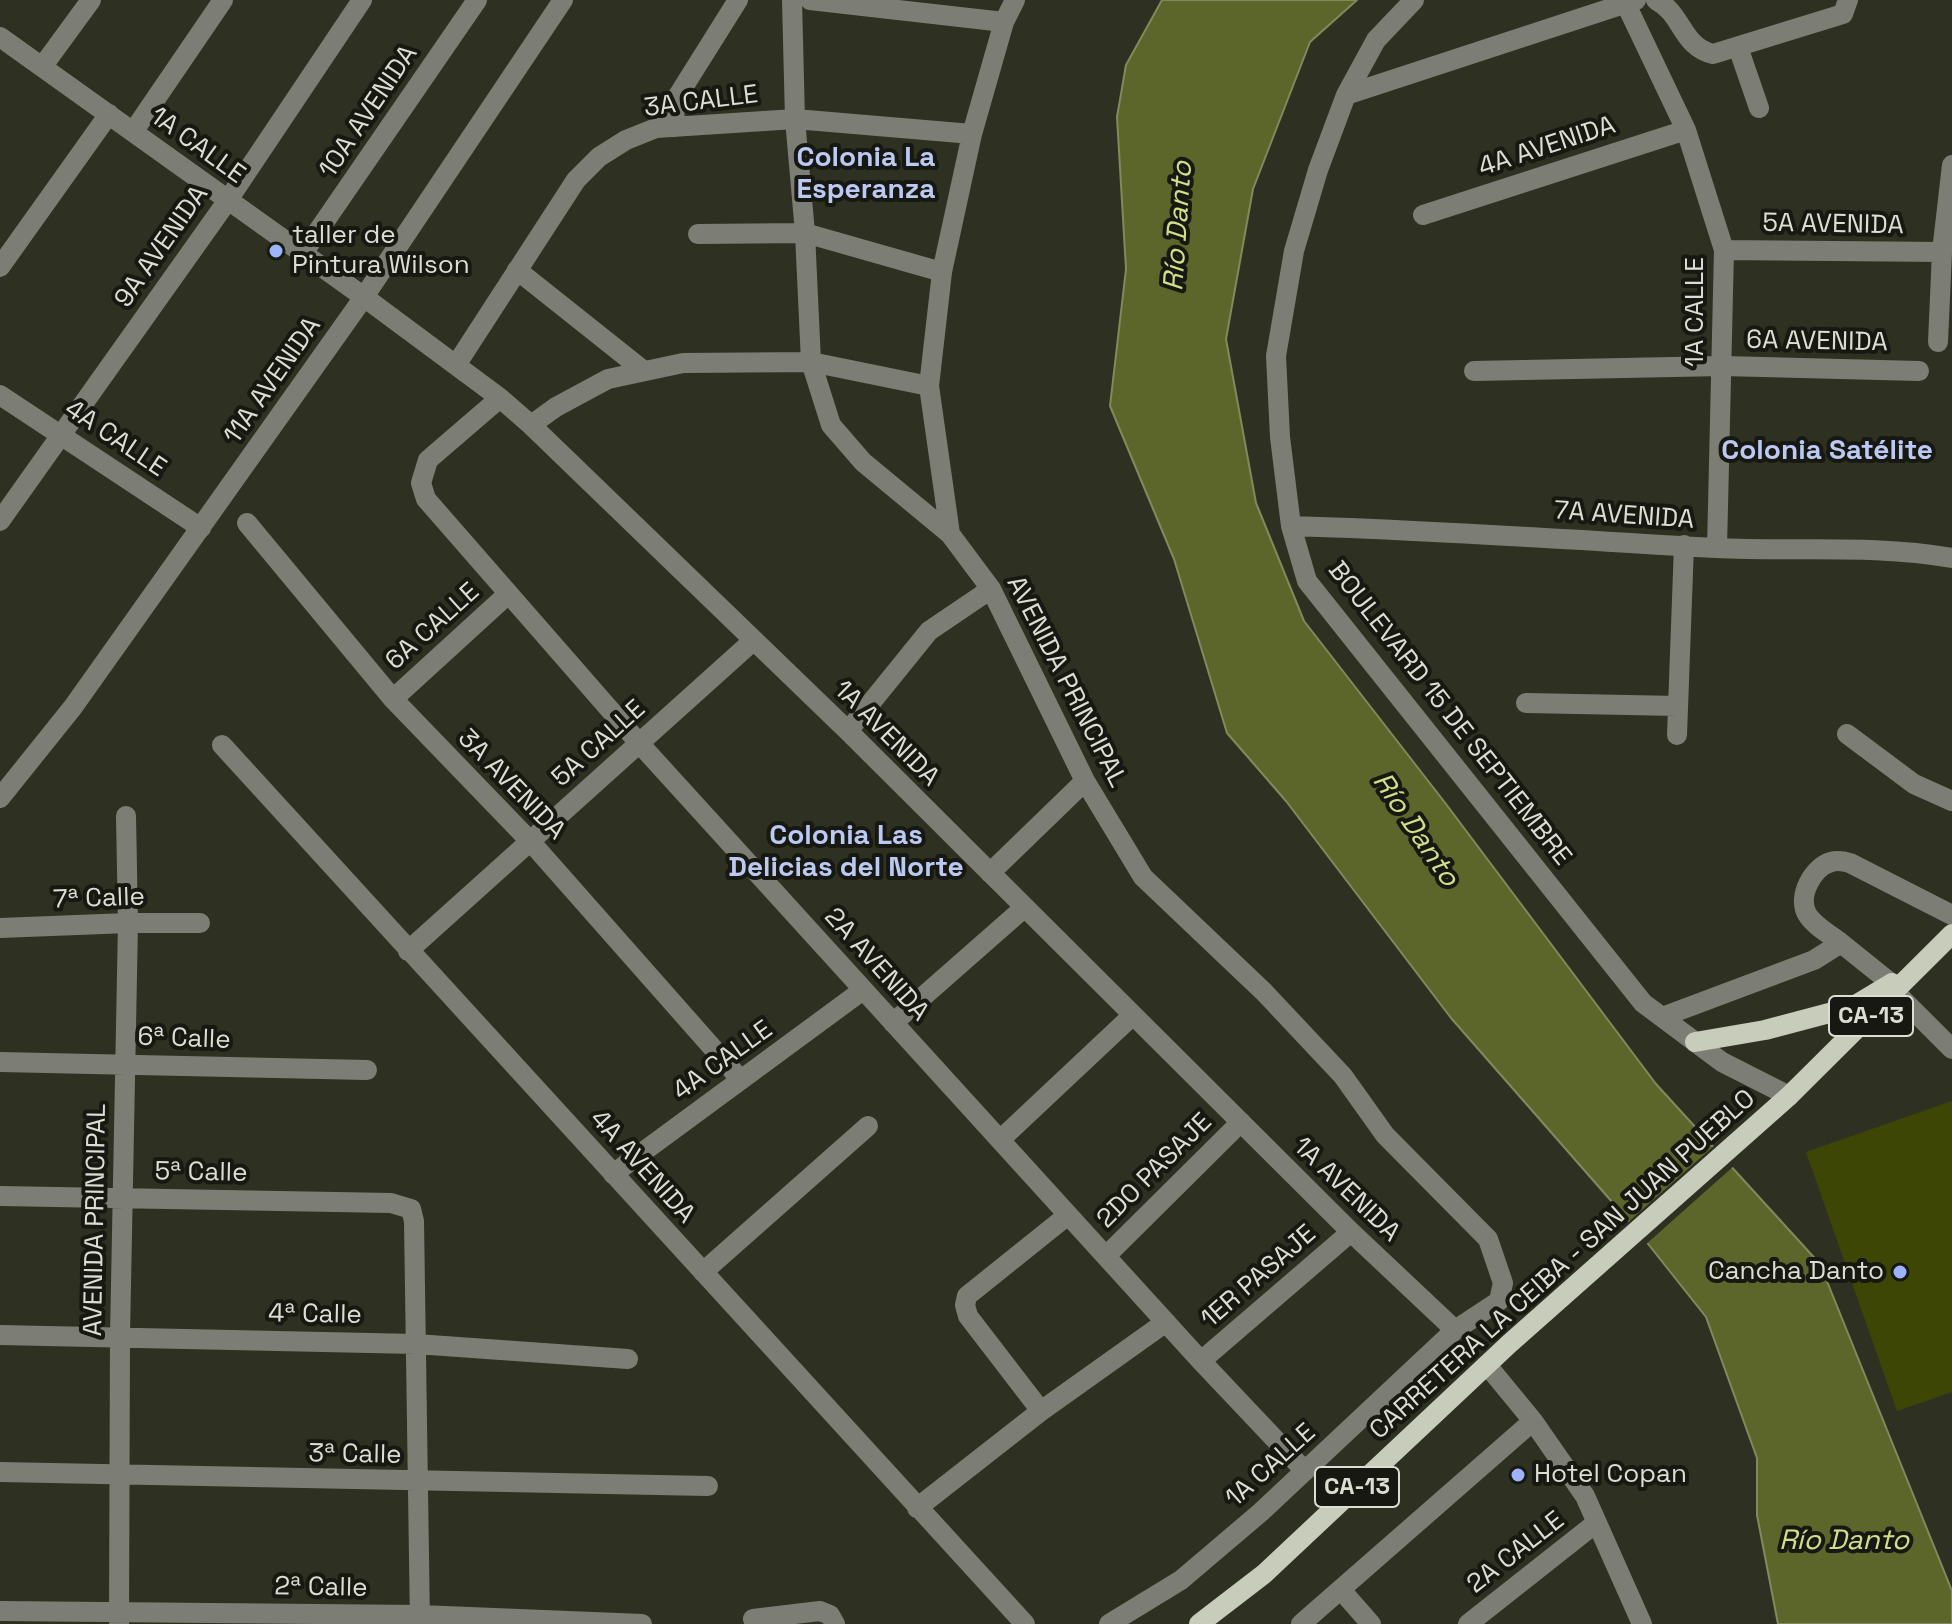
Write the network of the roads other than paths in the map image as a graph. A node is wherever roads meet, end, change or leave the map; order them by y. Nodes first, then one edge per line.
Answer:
1 (91, 0) edge
2 (223, 0) edge
3 (362, 0) edge
4 (477, 0) edge
5 (563, 0) edge
6 (738, 0) edge
7 (792, 0) edge
8 (810, 0) edge
9 (1015, 0) edge
10 (1414, 0) edge
11 (1656, 0) edge
12 (1848, 0) edge
13 (1629, 1) edge
14 (1004, 22) junction
15 (0, 37) edge
16 (1738, 47) junction
17 (42, 67) junction
18 (1346, 95) junction
19 (1759, 108) dead end
20 (109, 114) junction
21 (795, 119) junction
22 (675, 127) junction
23 (1686, 130) junction
24 (133, 132) junction
25 (972, 134) junction
26 (1952, 165) edge
27 (228, 200) junction
28 (1423, 215) dead end
29 (805, 233) junction
30 (698, 234) dead end
31 (1724, 250) junction
32 (1942, 252) junction
33 (303, 253) junction
34 (0, 267) edge
35 (517, 270) junction
36 (942, 272) junction
37 (364, 297) junction
38 (1938, 342) dead end
39 (811, 362) junction
40 (456, 365) junction
41 (1723, 366) junction
42 (644, 371) junction
43 (1474, 371) dead end
44 (1919, 371) dead end
45 (929, 386) junction
46 (0, 395) edge
47 (500, 398) junction
48 (531, 425) junction
49 (60, 434) junction
50 (0, 521) edge
51 (247, 523) dead end
52 (1291, 526) junction
53 (201, 528) junction
54 (950, 534) junction
55 (1684, 545) junction
56 (1717, 548) junction
57 (1952, 558) edge
58 (991, 589) junction
59 (508, 594) junction
60 (754, 640) junction
61 (393, 699) junction
62 (1526, 703) dead end
63 (1678, 706) junction
64 (848, 731) junction
65 (1847, 734) dead end
66 (1677, 735) dead end
67 (639, 743) junction
68 (222, 745) dead end
69 (1085, 781) junction
70 (0, 798) edge
71 (1952, 801) edge
72 (126, 816) dead end
73 (530, 841) junction
74 (990, 873) junction
75 (1025, 907) junction
76 (1952, 915) edge
77 (128, 923) junction
78 (200, 923) dead end
79 (0, 928) edge
80 (1952, 934) edge
81 (1841, 943) junction
82 (408, 951) junction
83 (1893, 988) junction
84 (863, 990) junction
85 (1133, 1015) junction
86 (1662, 1017) junction
87 (893, 1023) junction
88 (1695, 1042) junction
89 (1952, 1049) edge
90 (0, 1062) edge
91 (126, 1064) junction
92 (367, 1070) dead end
93 (741, 1080) junction
94 (1789, 1096) junction
95 (1241, 1122) junction
96 (868, 1126) dead end
97 (1000, 1140) junction
98 (613, 1174) junction
99 (0, 1196) edge
100 (123, 1197) junction
101 (1068, 1215) junction
102 (1351, 1232) junction
103 (1106, 1256) junction
104 (703, 1272) junction
105 (1499, 1301) joint
106 (1166, 1322) junction
107 (1455, 1330) junction
108 (0, 1335) edge
109 (120, 1336) junction
110 (416, 1344) junction
111 (628, 1359) dead end
112 (1201, 1361) junction
113 (1487, 1365) junction
114 (1041, 1411) junction
115 (1533, 1421) junction
116 (1305, 1471) junction
117 (0, 1472) edge
118 (121, 1475) junction
119 (418, 1482) junction
120 (708, 1486) dead end
121 (917, 1508) junction
122 (1596, 1523) junction
123 (1342, 1591) junction
124 (0, 1611) edge
125 (119, 1618) edge
126 (753, 1619) dead end
127 (832, 1619) edge
128 (420, 1620) edge
129 (642, 1624) edge
130 (1025, 1624) edge
131 (1109, 1624) edge
132 (1199, 1624) edge
133 (1301, 1624) edge
134 (1371, 1624) edge
135 (1468, 1624) edge
136 (1642, 1624) edge

1 - 17 street
2 - 24 street
3 - 27 street, 9A AVENIDA
4 - 33 street, 10A AVENIDA
5 - 37 street, 11A AVENIDA
6 - 22 street
7 - 21 street, AVENIDA PRINCIPAL
8 - 14 street
9 - 14 street
10 - 18 street, BOULEVARD 15 DE SEPTIEMBRE
11 - 16 street
12 - 16 street
13 - 18 street
13 - 23 street, 1A CALLE
14 - 25 street
15 - 17 street, 1A CALLE
16 - 19 street
17 - 20 street, 1A CALLE
18 - 52 street, BOULEVARD 15 DE SEPTIEMBRE
20 - 24 street, 1A CALLE
20 - 34 street
21 - 22 street, 3A CALLE
21 - 25 street, 3A CALLE
21 - 29 street, AVENIDA PRINCIPAL
22 - 35 street, 3A CALLE
23 - 28 street, 4A AVENIDA
23 - 31 street, 1A CALLE
24 - 27 street, 1A CALLE
25 - 36 street
26 - 32 street
27 - 33 street, 1A CALLE
27 - 49 street, 9A AVENIDA
29 - 30 street
29 - 36 street
29 - 39 street, AVENIDA PRINCIPAL
31 - 32 street, 5A AVENIDA
31 - 41 street, 1A CALLE
32 - 38 street
33 - 37 street, 1A CALLE
35 - 40 street, 3A CALLE
35 - 42 street
36 - 45 street
37 - 40 street, 1A AVENIDA
37 - 53 street, 11A AVENIDA
39 - 42 street
39 - 45 street
39 - 54 street, AVENIDA PRINCIPAL
40 - 47 street, 1A AVENIDA
41 - 43 street, 6A AVENIDA
41 - 44 street, 6A AVENIDA
41 - 56 street, 1A CALLE
42 - 48 street
45 - 54 street
46 - 49 street, 4A CALLE
47 - 48 street, 1A AVENIDA
47 - 59 street, 2A AVENIDA
48 - 60 street, 1A AVENIDA
49 - 50 street, 9A AVENIDA
49 - 53 street, 4A CALLE
51 - 61 street, 3A AVENIDA
52 - 55 street, 7A AVENIDA
52 - 86 street, BOULEVARD 15 DE SEPTIEMBRE
53 - 70 street, 11A AVENIDA
54 - 58 street, AVENIDA PRINCIPAL
55 - 56 street, 7A AVENIDA
55 - 63 street
56 - 57 street, 7A AVENIDA
58 - 64 street
58 - 69 street, AVENIDA PRINCIPAL
59 - 61 street, 6A CALLE
59 - 67 street, 2A AVENIDA
60 - 64 street, 1A AVENIDA
60 - 67 street, 5A CALLE
61 - 73 street, 3A AVENIDA
62 - 63 street
63 - 66 street
64 - 74 street, 1A AVENIDA
65 - 71 street
67 - 73 street, 5A CALLE
67 - 84 street, 2A AVENIDA
68 - 82 street, 4A AVENIDA
69 - 74 street
69 - 105 street, AVENIDA PRINCIPAL
72 - 77 street, AVENIDA PRINCIPAL
73 - 82 street, 5A CALLE
73 - 93 street, 3A AVENIDA
74 - 75 street, 1A AVENIDA
75 - 85 street, 1A AVENIDA
75 - 87 street
76 - 81 street
77 - 78 street, 7ª Calle
77 - 79 street, 7ª Calle
77 - 91 street, AVENIDA PRINCIPAL
80 - 83 main road, CARRETERA LA CEIBA - SAN JUAN PUEBLO / CA-13
81 - 83 street
81 - 86 street
82 - 98 street, 4A AVENIDA
83 - 88 main road
83 - 89 street
83 - 94 main road, CARRETERA LA CEIBA - SAN JUAN PUEBLO / CA-13
84 - 87 street, 2A AVENIDA
84 - 93 street, 4A CALLE
85 - 95 street, 1A AVENIDA
85 - 97 street
86 - 88 street, BOULEVARD 15 DE SEPTIEMBRE
87 - 97 street, 2A AVENIDA
88 - 94 street, BOULEVARD 15 DE SEPTIEMBRE
90 - 91 street, 6ª Calle
91 - 92 street, 6ª Calle
91 - 100 street, AVENIDA PRINCIPAL
93 - 98 street, 4A CALLE
94 - 113 main road, CARRETERA LA CEIBA - SAN JUAN PUEBLO / CA-13
95 - 102 street, 1A AVENIDA
95 - 103 street, 2DO PASAJE
96 - 104 street
97 - 101 street, 2A AVENIDA
98 - 104 street, 4A AVENIDA
99 - 100 street, 5ª Calle
100 - 109 street, AVENIDA PRINCIPAL
100 - 110 street, 5ª Calle
101 - 103 street, 2A AVENIDA
101 - 114 street
102 - 107 street, 1A AVENIDA
102 - 112 street, 1ER PASAJE
103 - 106 street, 2A AVENIDA
104 - 121 street, 4A AVENIDA
105 - 107 street, 1A CALLE
106 - 112 street, 2A AVENIDA
106 - 114 street
107 - 116 street, 1A CALLE
108 - 109 street, 4ª Calle
109 - 110 street, 4ª Calle
109 - 118 street, AVENIDA PRINCIPAL
110 - 111 street, 4ª Calle
110 - 119 street
112 - 116 street, 2A AVENIDA
113 - 115 street
113 - 132 main road, CARRETERA LA CEIBA - SAN JUAN PUEBLO / CA-13
114 - 121 street
115 - 122 street
115 - 123 street
116 - 131 street, 1A CALLE
117 - 118 street, 3ª Calle
118 - 119 street, 3ª Calle
118 - 125 street, AVENIDA PRINCIPAL
119 - 120 street, 3ª Calle
119 - 128 street
121 - 130 street, 4A AVENIDA
122 - 135 street, 2A CALLE
122 - 136 street
123 - 133 street
123 - 134 street
124 - 125 street, 2ª Calle
125 - 128 street, 2ª Calle
126 - 127 street
128 - 129 street, 2ª Calle

